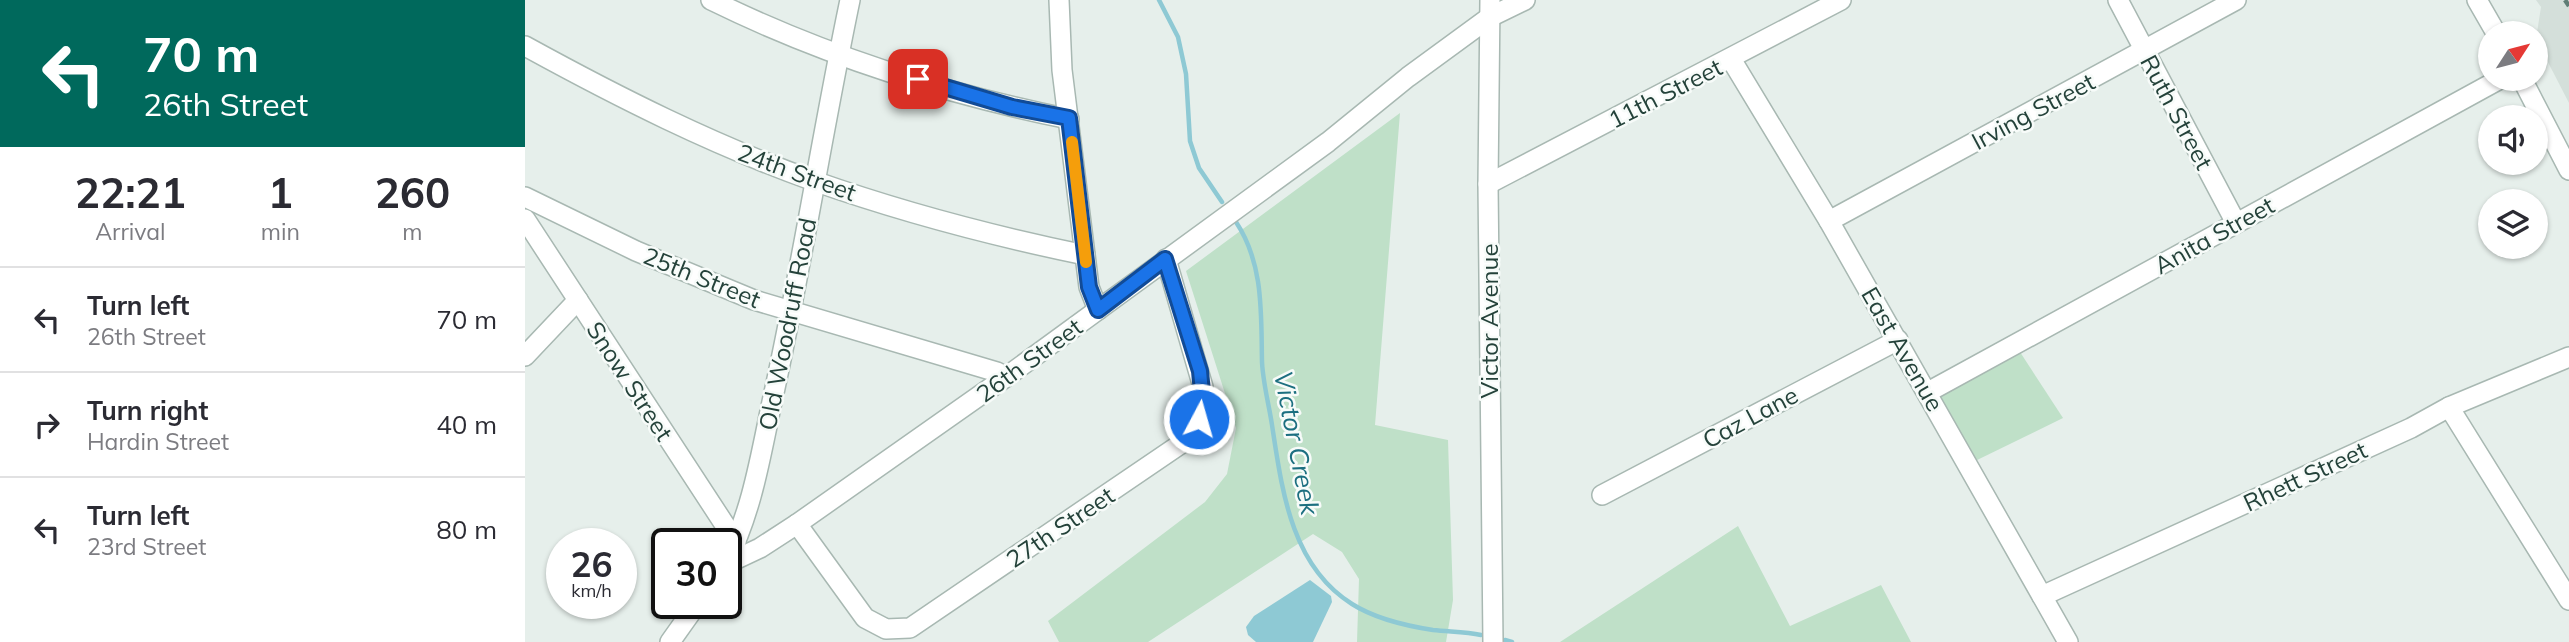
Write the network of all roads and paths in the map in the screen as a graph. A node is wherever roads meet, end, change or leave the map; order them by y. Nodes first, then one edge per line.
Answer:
1 (711, 0) edge
2 (850, 0) edge
3 (1059, 0) edge
4 (1525, 0) edge
5 (1841, 0) edge
6 (2117, 0) edge
7 (2235, 0) edge
8 (2477, 0) edge
9 (1490, 9) edge
10 (2489, 21) edge
11 (525, 46) edge
12 (2144, 51) junction
13 (839, 54) junction
14 (1731, 59) junction
15 (2478, 91) edge
16 (2528, 91) edge
17 (1069, 118) junction
18 (2569, 170) edge
19 (814, 181) junction
20 (1488, 184) junction
21 (525, 197) edge
22 (525, 219) edge
23 (1829, 221) junction
24 (2236, 223) junction
25 (1085, 255) junction
26 (1165, 259) junction
27 (577, 300) junction
28 (1098, 310) junction
29 (792, 312) junction
30 (1898, 340) junction
31 (525, 356) edge
32 (2569, 357) edge
33 (1006, 377) junction
34 (1928, 392) junction
35 (2449, 407) junction
36 (1602, 495) dead end
37 (797, 524) junction
38 (727, 528) edge
39 (740, 528) edge
40 (742, 556) edge
41 (2042, 596) junction
42 (2569, 600) edge
43 (686, 619) edge
44 (670, 642) edge
45 (1493, 642) edge
46 (2068, 642) edge

1 - 13 street
2 - 13 street, Old Woodruff Road
3 - 17 street
4 - 9 street, 26th Street
5 - 14 street, 11th Street
6 - 12 street, Ruth Street
7 - 12 street, Irving Street
8 - 10 street
9 - 20 street, Victor Avenue
9 - 26 street, 26th Street
11 - 19 street, 24th Street
12 - 23 street, Irving Street
12 - 24 street, Ruth Street
13 - 17 street
13 - 19 street, Old Woodruff Road
14 - 20 street, 11th Street
14 - 23 street, East Avenue
15 - 24 street, Anita Street
16 - 18 street
17 - 25 street
19 - 25 street, 24th Street
19 - 29 street, Old Woodruff Road
20 - 45 street, Victor Avenue
21 - 29 street, 25th Street
22 - 27 street, Snow Street
23 - 30 street, East Avenue
24 - 34 street, Anita Street
25 - 28 street
26 - 28 street, 26th Street
26 - 37 street, 27th Street
27 - 31 street
27 - 38 street, Snow Street
28 - 33 street, 26th Street
29 - 33 street, 25th Street
29 - 39 street, Old Woodruff Road
30 - 34 street, East Avenue
30 - 36 street, Caz Lane
32 - 35 street, Rhett Street
33 - 37 street, 26th Street
34 - 41 street, East Avenue
35 - 41 street, Rhett Street
35 - 42 street
37 - 40 street, 26th Street
41 - 46 street, East Avenue
43 - 44 street

